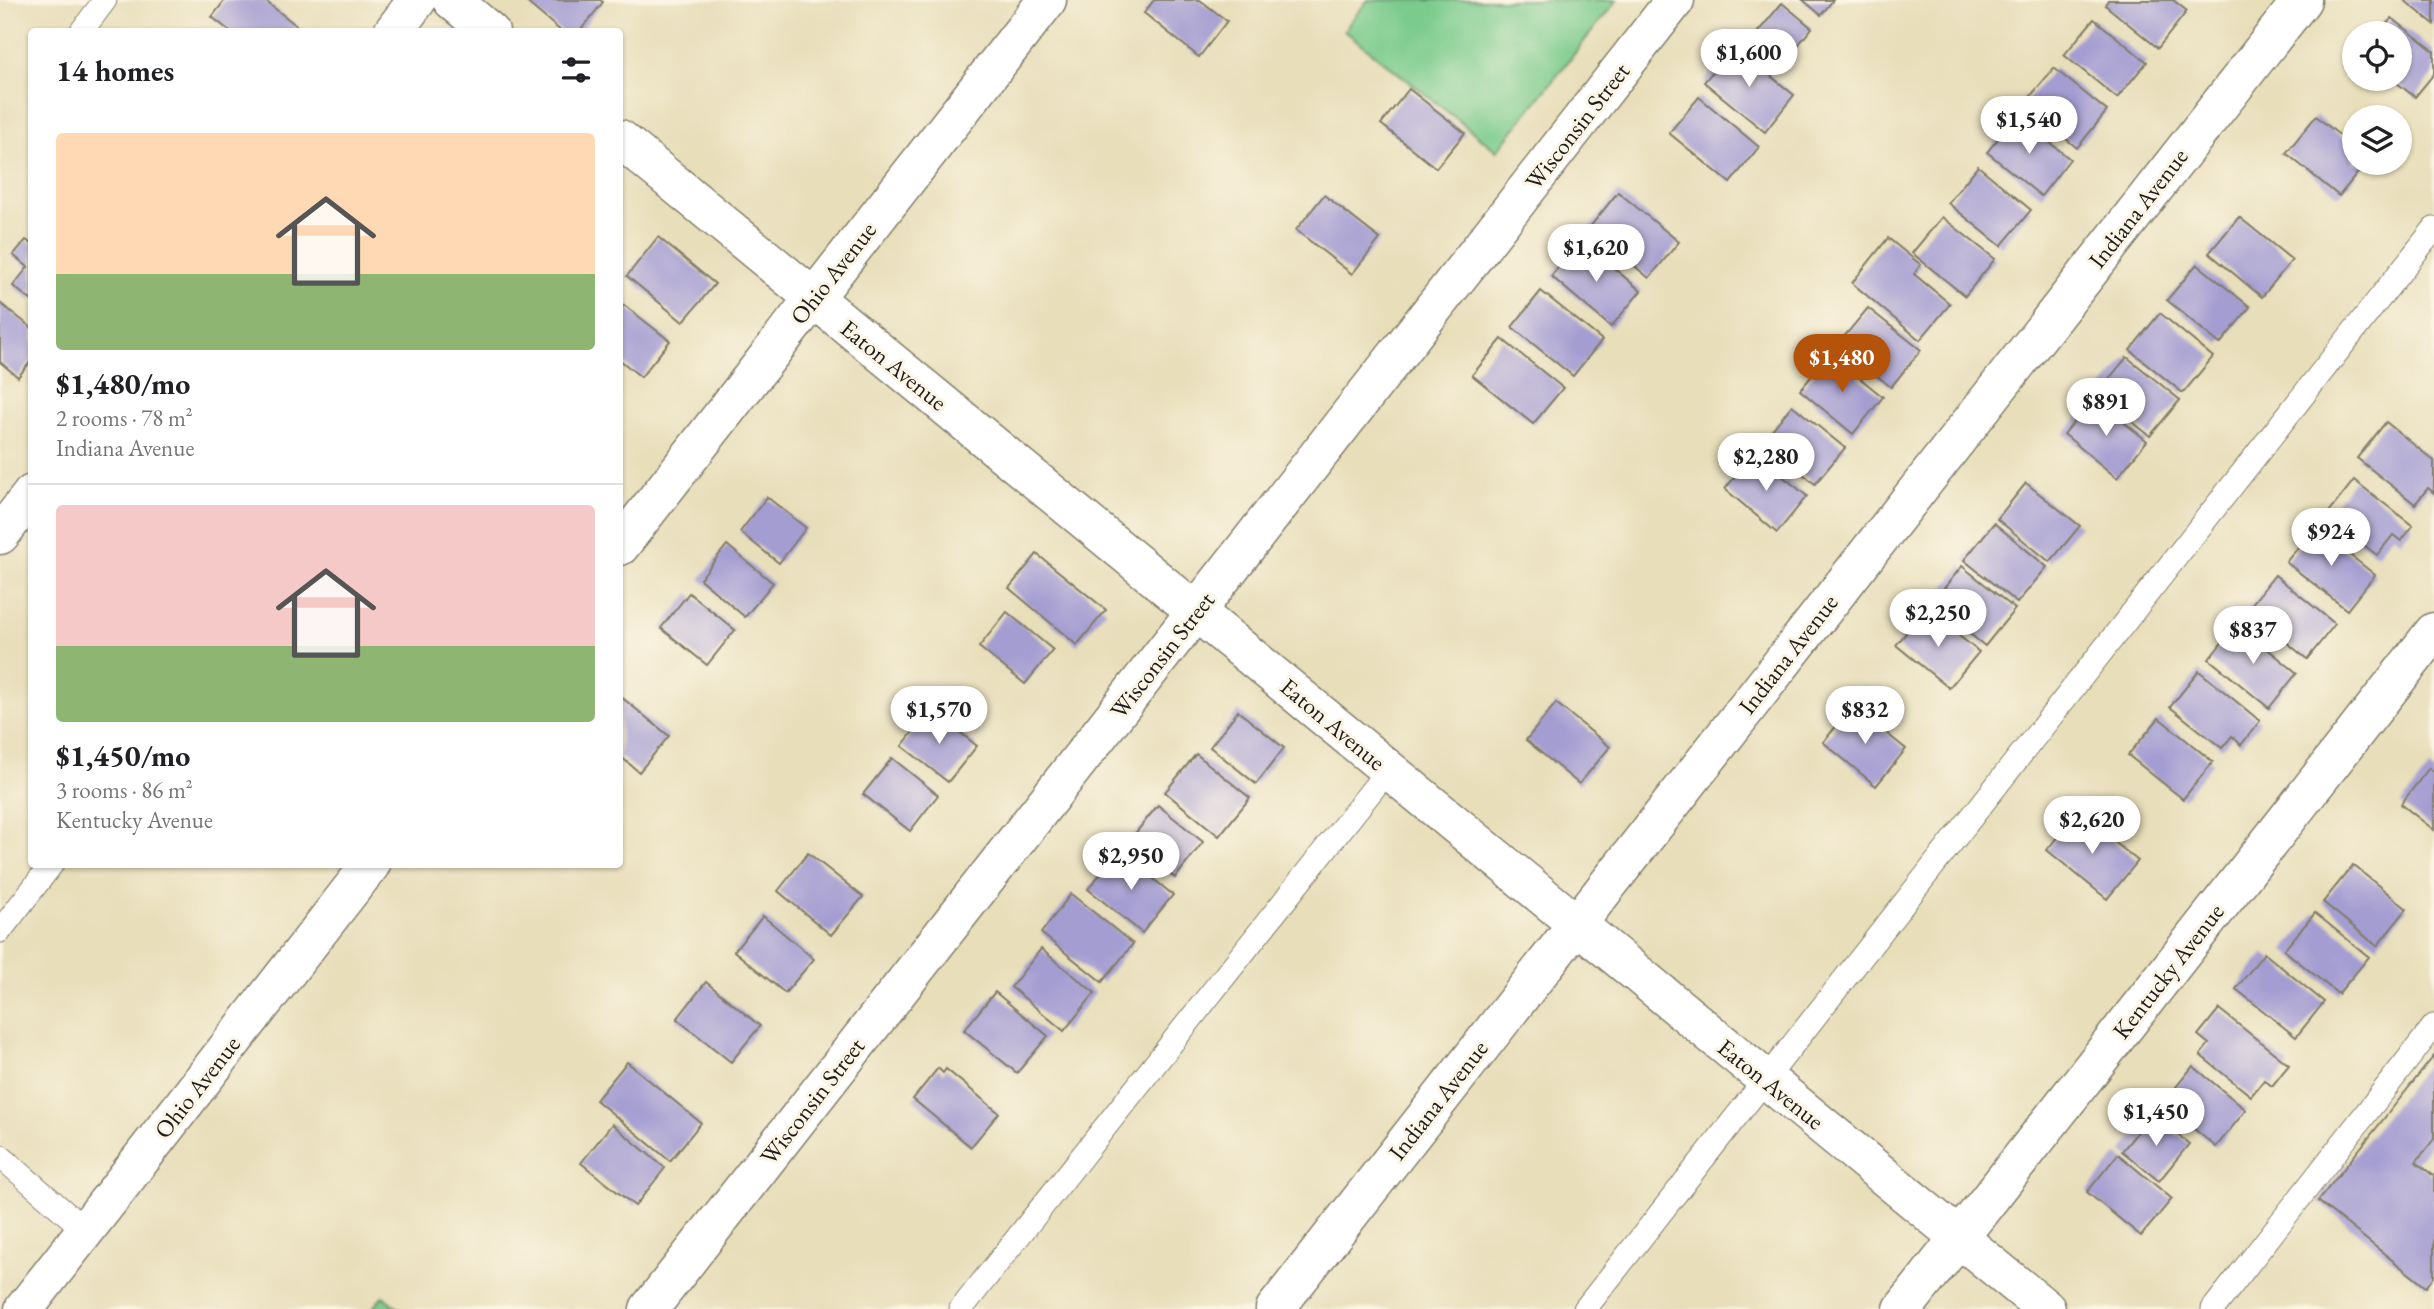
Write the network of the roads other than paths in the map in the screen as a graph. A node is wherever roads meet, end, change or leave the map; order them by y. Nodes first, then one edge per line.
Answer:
1 (105, 0) edge
2 (417, 0) edge
3 (452, 0) edge
4 (1047, 0) edge
5 (1675, 0) edge
6 (2302, 0) edge
7 (84, 28) edge
8 (396, 28) edge
9 (485, 28) edge
10 (623, 143) edge
11 (2434, 229) edge
12 (812, 298) junction
13 (28, 499) edge
14 (0, 534) edge
15 (623, 542) edge
16 (1196, 611) junction
17 (2434, 632) edge
18 (1388, 770) junction
19 (49, 868) edge
20 (368, 868) edge
21 (1575, 925) junction
22 (0, 930) edge
23 (2434, 1026) edge
24 (1765, 1079) junction
25 (0, 1156) edge
26 (85, 1230) junction
27 (1959, 1238) junction
28 (24, 1309) edge
29 (649, 1309) edge
30 (961, 1309) edge
31 (1275, 1309) edge
32 (1585, 1309) edge
33 (1903, 1309) edge
34 (2046, 1309) edge
35 (2213, 1309) edge

1 - 7 lane
2 - 8 street
3 - 9 street
4 - 12 street, Ohio Avenue
5 - 16 street, Wisconsin Street
6 - 21 street, Indiana Avenue
10 - 12 street, Eaton Avenue
11 - 24 lane
12 - 15 street, Ohio Avenue
12 - 16 street, Eaton Avenue
13 - 14 street
16 - 18 street, Eaton Avenue
16 - 29 street, Wisconsin Street
17 - 27 street, Kentucky Avenue
18 - 21 street, Eaton Avenue
18 - 30 lane
19 - 22 lane
20 - 26 street, Ohio Avenue
21 - 24 street, Eaton Avenue
21 - 31 street, Indiana Avenue
23 - 35 lane
24 - 27 street, Eaton Avenue
24 - 32 lane
25 - 26 lane
26 - 28 street, Ohio Avenue
27 - 33 street, Kentucky Avenue
27 - 34 street, Eaton Avenue

